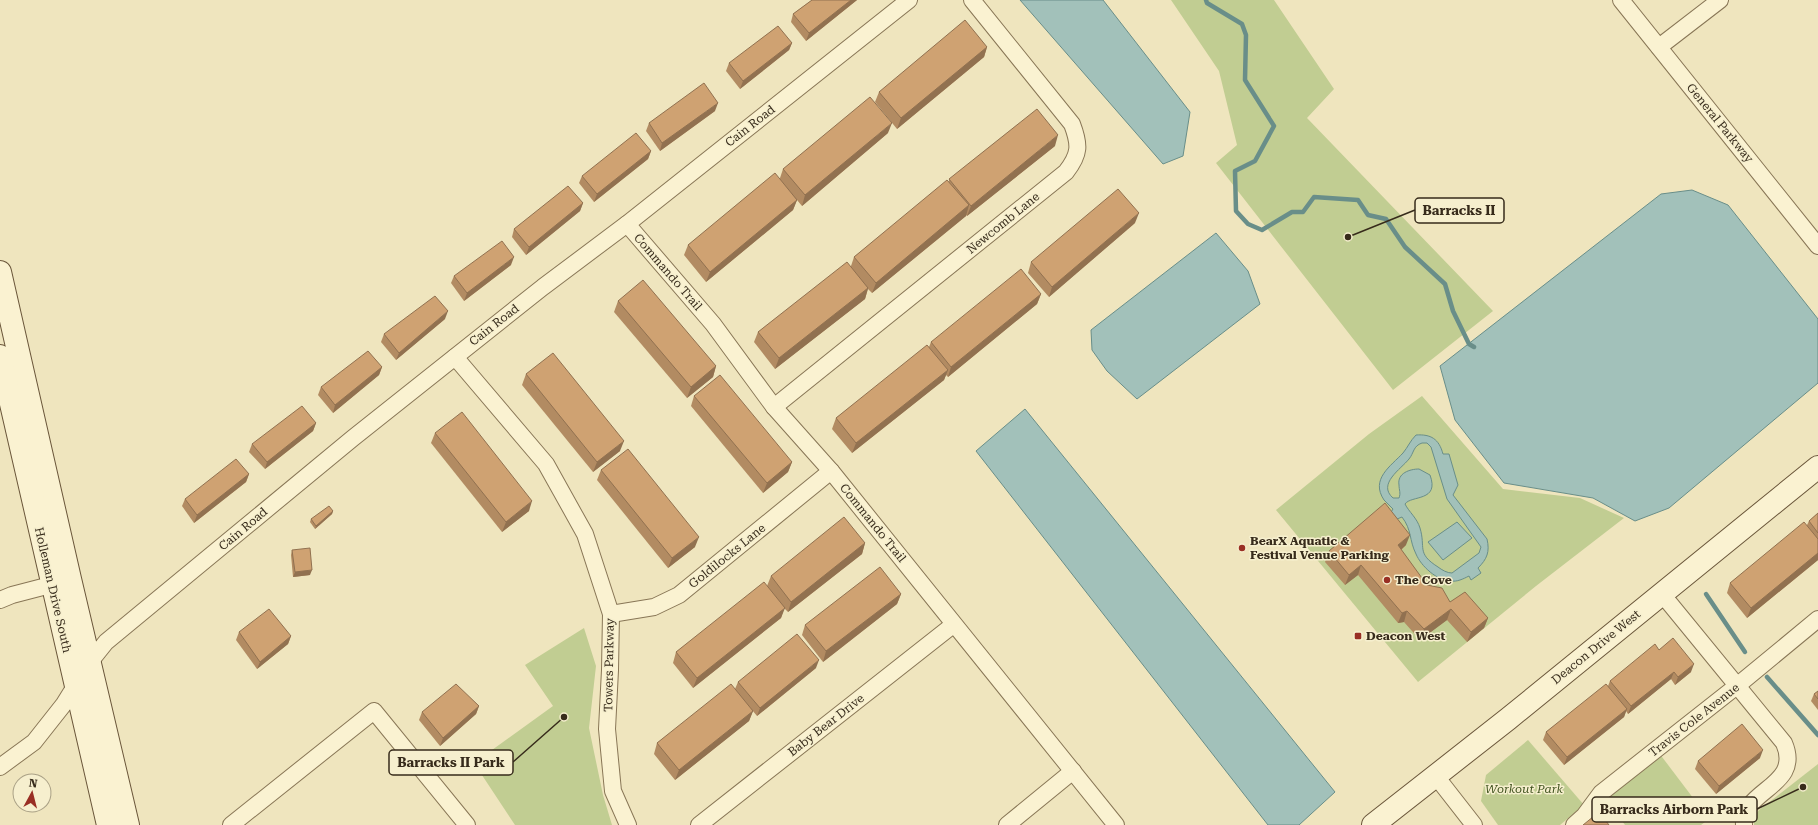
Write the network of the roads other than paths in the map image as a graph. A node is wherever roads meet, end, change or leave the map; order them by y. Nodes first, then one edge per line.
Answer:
1 (909, 0) edge
2 (972, 0) edge
3 (1622, 0) edge
4 (1720, 0) edge
5 (1659, 47) junction
6 (627, 224) junction
7 (1818, 246) edge
8 (0, 272) edge
9 (0, 356) edge
10 (455, 357) junction
11 (774, 407) junction
12 (1818, 467) edge
13 (831, 471) junction
14 (60, 582) junction
15 (1662, 594) junction
16 (0, 600) edge
17 (611, 614) junction
18 (1818, 619) edge
19 (953, 624) junction
20 (90, 662) junction
21 (75, 684) junction
22 (1738, 685) junction
23 (0, 767) edge
24 (1073, 771) junction
25 (1436, 775) junction
26 (108, 825) edge
27 (128, 825) edge
28 (231, 825) edge
29 (467, 825) edge
30 (628, 825) edge
31 (699, 825) edge
32 (1007, 825) edge
33 (1116, 825) edge
34 (1373, 825) edge
35 (1474, 825) edge
36 (1574, 825) edge
37 (1744, 825) edge

1 - 6 street, Cain Road
2 - 11 street, Newcomb Lane
3 - 5 street, General Parkway
4 - 5 street
5 - 7 street, General Parkway
6 - 10 street, Cain Road
6 - 11 street, Commando Trail
8 - 14 street
9 - 14 street, Holleman Drive South
10 - 17 street, Towers Parkway
10 - 20 street, Cain Road
11 - 13 street, Commando Trail
12 - 15 street, Deacon Drive West
13 - 17 street, Goldilocks Lane
13 - 19 street, Commando Trail
14 - 16 street
14 - 20 street
14 - 21 street, Holleman Drive South
15 - 22 street
15 - 25 street, Deacon Drive West
17 - 30 street, Towers Parkway
18 - 22 street, Travis Cole Avenue
19 - 24 street, Commando Trail
19 - 31 street, Baby Bear Drive
20 - 21 street, Cain Road
20 - 27 street
21 - 23 street, Cain Road
21 - 26 street, Holleman Drive South
22 - 36 street, Travis Cole Avenue
22 - 37 street
24 - 32 street
24 - 33 street, Commando Trail
25 - 34 street, Deacon Drive West
25 - 35 street
28 - 29 street

